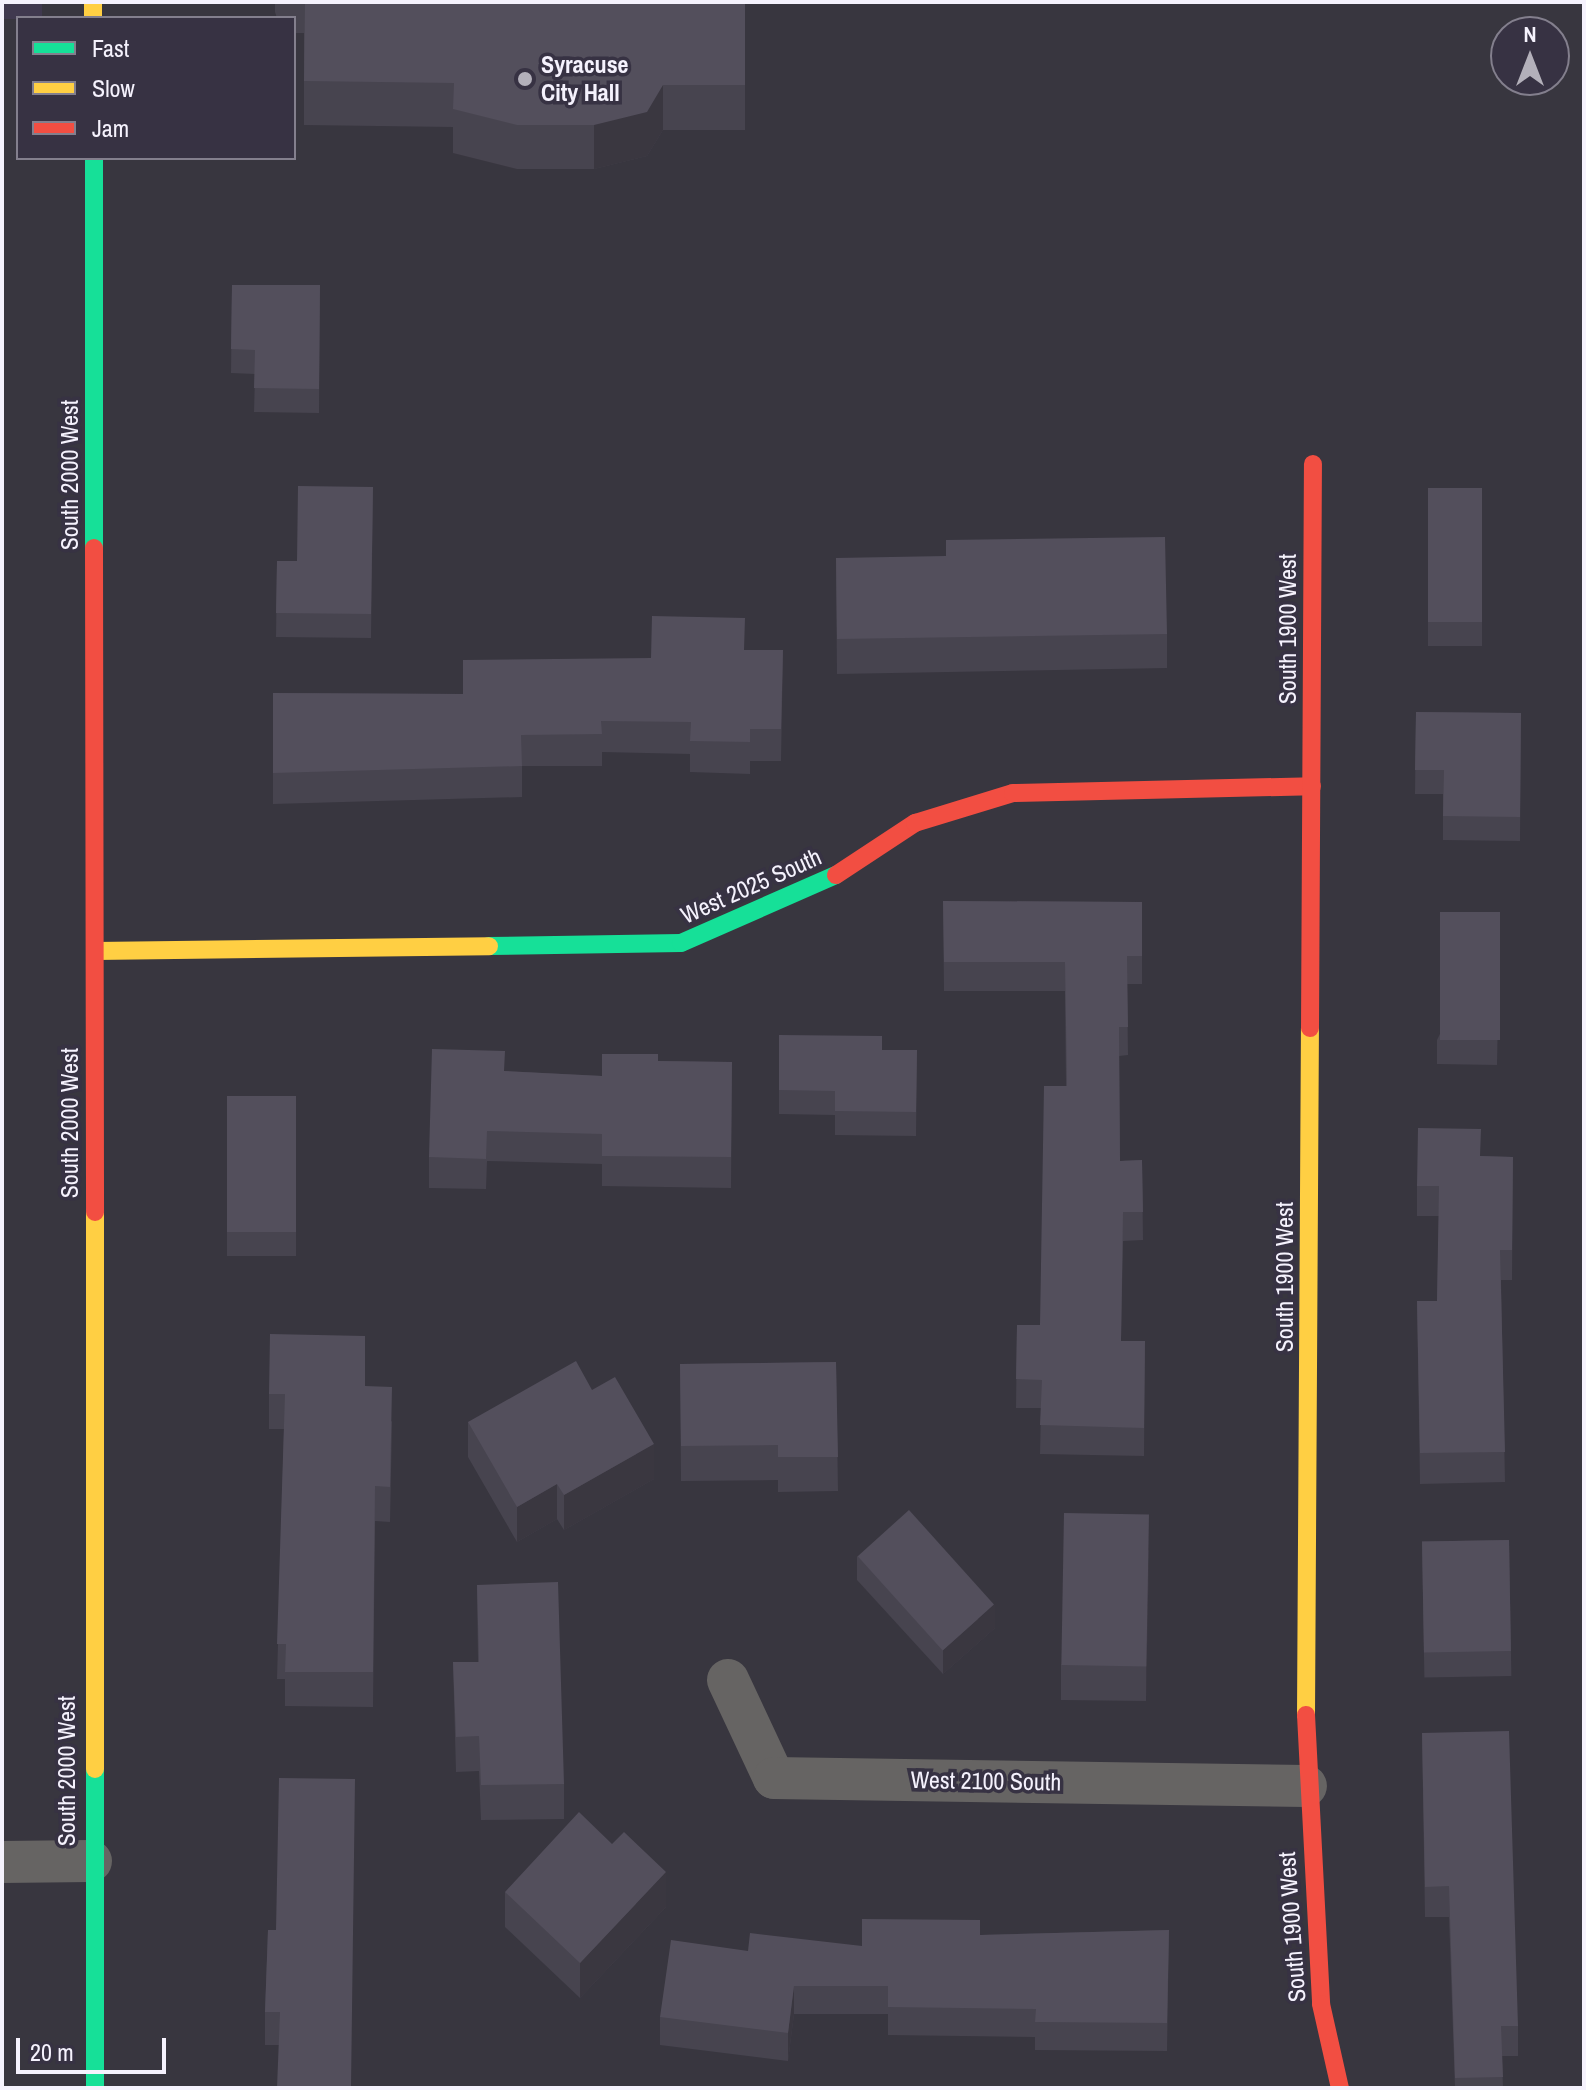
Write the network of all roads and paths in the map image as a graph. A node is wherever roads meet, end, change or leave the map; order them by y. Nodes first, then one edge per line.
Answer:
1 (94, 160) edge
2 (1313, 464) dead end
3 (1312, 786) junction
4 (95, 951) junction
5 (728, 1680) dead end
6 (1306, 1786) junction
7 (91, 1861) junction
8 (2, 1862) edge
9 (95, 2088) edge
10 (1340, 2088) edge

1 - 4 street, South 2000 West
2 - 3 street, South 1900 West
3 - 4 street, West 2025 South
3 - 6 street, South 1900 West
4 - 7 street, South 2000 West
5 - 6 street, West 2100 South
6 - 10 street, South 1900 West
7 - 8 street
7 - 9 street, South 2000 West

